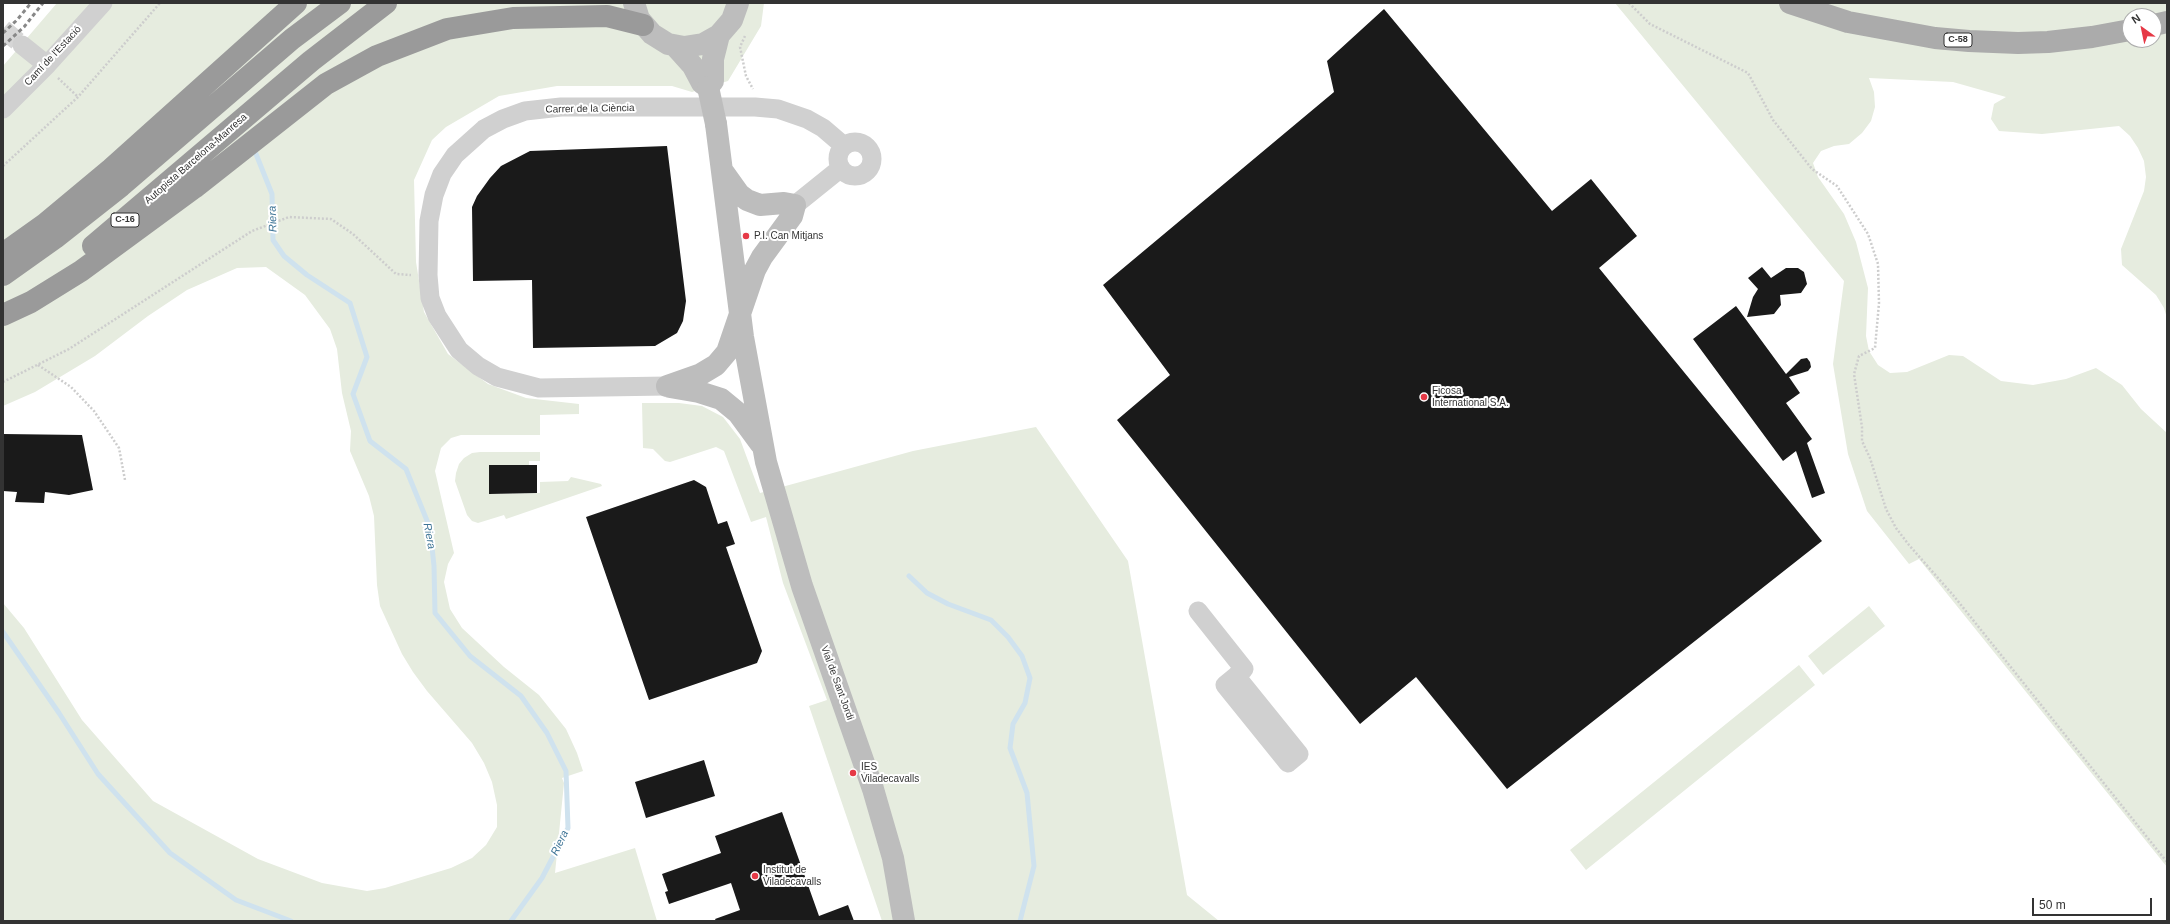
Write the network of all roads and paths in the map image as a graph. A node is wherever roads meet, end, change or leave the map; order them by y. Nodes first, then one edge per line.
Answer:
1 (103, 3) edge
2 (160, 3) edge
3 (296, 3) edge
4 (340, 3) edge
5 (386, 3) edge
6 (634, 3) edge
7 (738, 3) edge
8 (1629, 3) edge
9 (1790, 3) edge
10 (643, 25) junction
11 (2122, 31) edge
12 (746, 33) dead end
13 (719, 35) junction
14 (22, 45) tunnel mouth
15 (675, 46) junction
16 (47, 65) junction
17 (708, 87) junction
18 (78, 97) junction
19 (762, 108) junction
20 (3, 109) edge
21 (844, 146) junction
22 (3, 166) edge
23 (840, 168) junction
24 (723, 172) junction
25 (795, 205) junction
26 (3, 254) edge
27 (3, 275) edge
28 (428, 275) junction
29 (3, 310) edge
30 (740, 310) junction
31 (3, 315) edge
32 (38, 365) junction
33 (3, 382) edge
34 (667, 386) junction
35 (763, 447) junction
36 (125, 480) dead end
37 (1198, 611) dead end
38 (1236, 676) dead end
39 (2167, 862) edge
40 (904, 921) edge

1 - 16 street, Camí de l'Estació
2 - 18 path
3 - 26 highway
4 - 27 highway, C-16
5 - 29 highway, Autopista Barcelona-Manresa / C-16
6 - 10 street
7 - 13 street
8 - 39 path
9 - 11 main road, C-58
10 - 15 street
10 - 31 highway
12 - 19 path
13 - 15 street
13 - 17 street
14 - 16 street
15 - 17 street
16 - 18 path
16 - 20 street, Camí de l'Estació
17 - 24 street, Vial de Sant Jordi, bridge
18 - 22 path
19 - 21 street, Carrer de la Ciència
19 - 28 street, Carrer de la Ciència
21 - 23 street
21 - 23 street
23 - 25 street
24 - 25 street
24 - 30 street, Vial de Sant Jordi
25 - 30 street
28 - 32 path
28 - 34 street, Carrer de la Ciència
30 - 34 street
30 - 35 street, Vial de Sant Jordi
32 - 33 path
32 - 36 path
34 - 35 street
35 - 40 street, Vial de Sant Jordi
37 - 38 street

